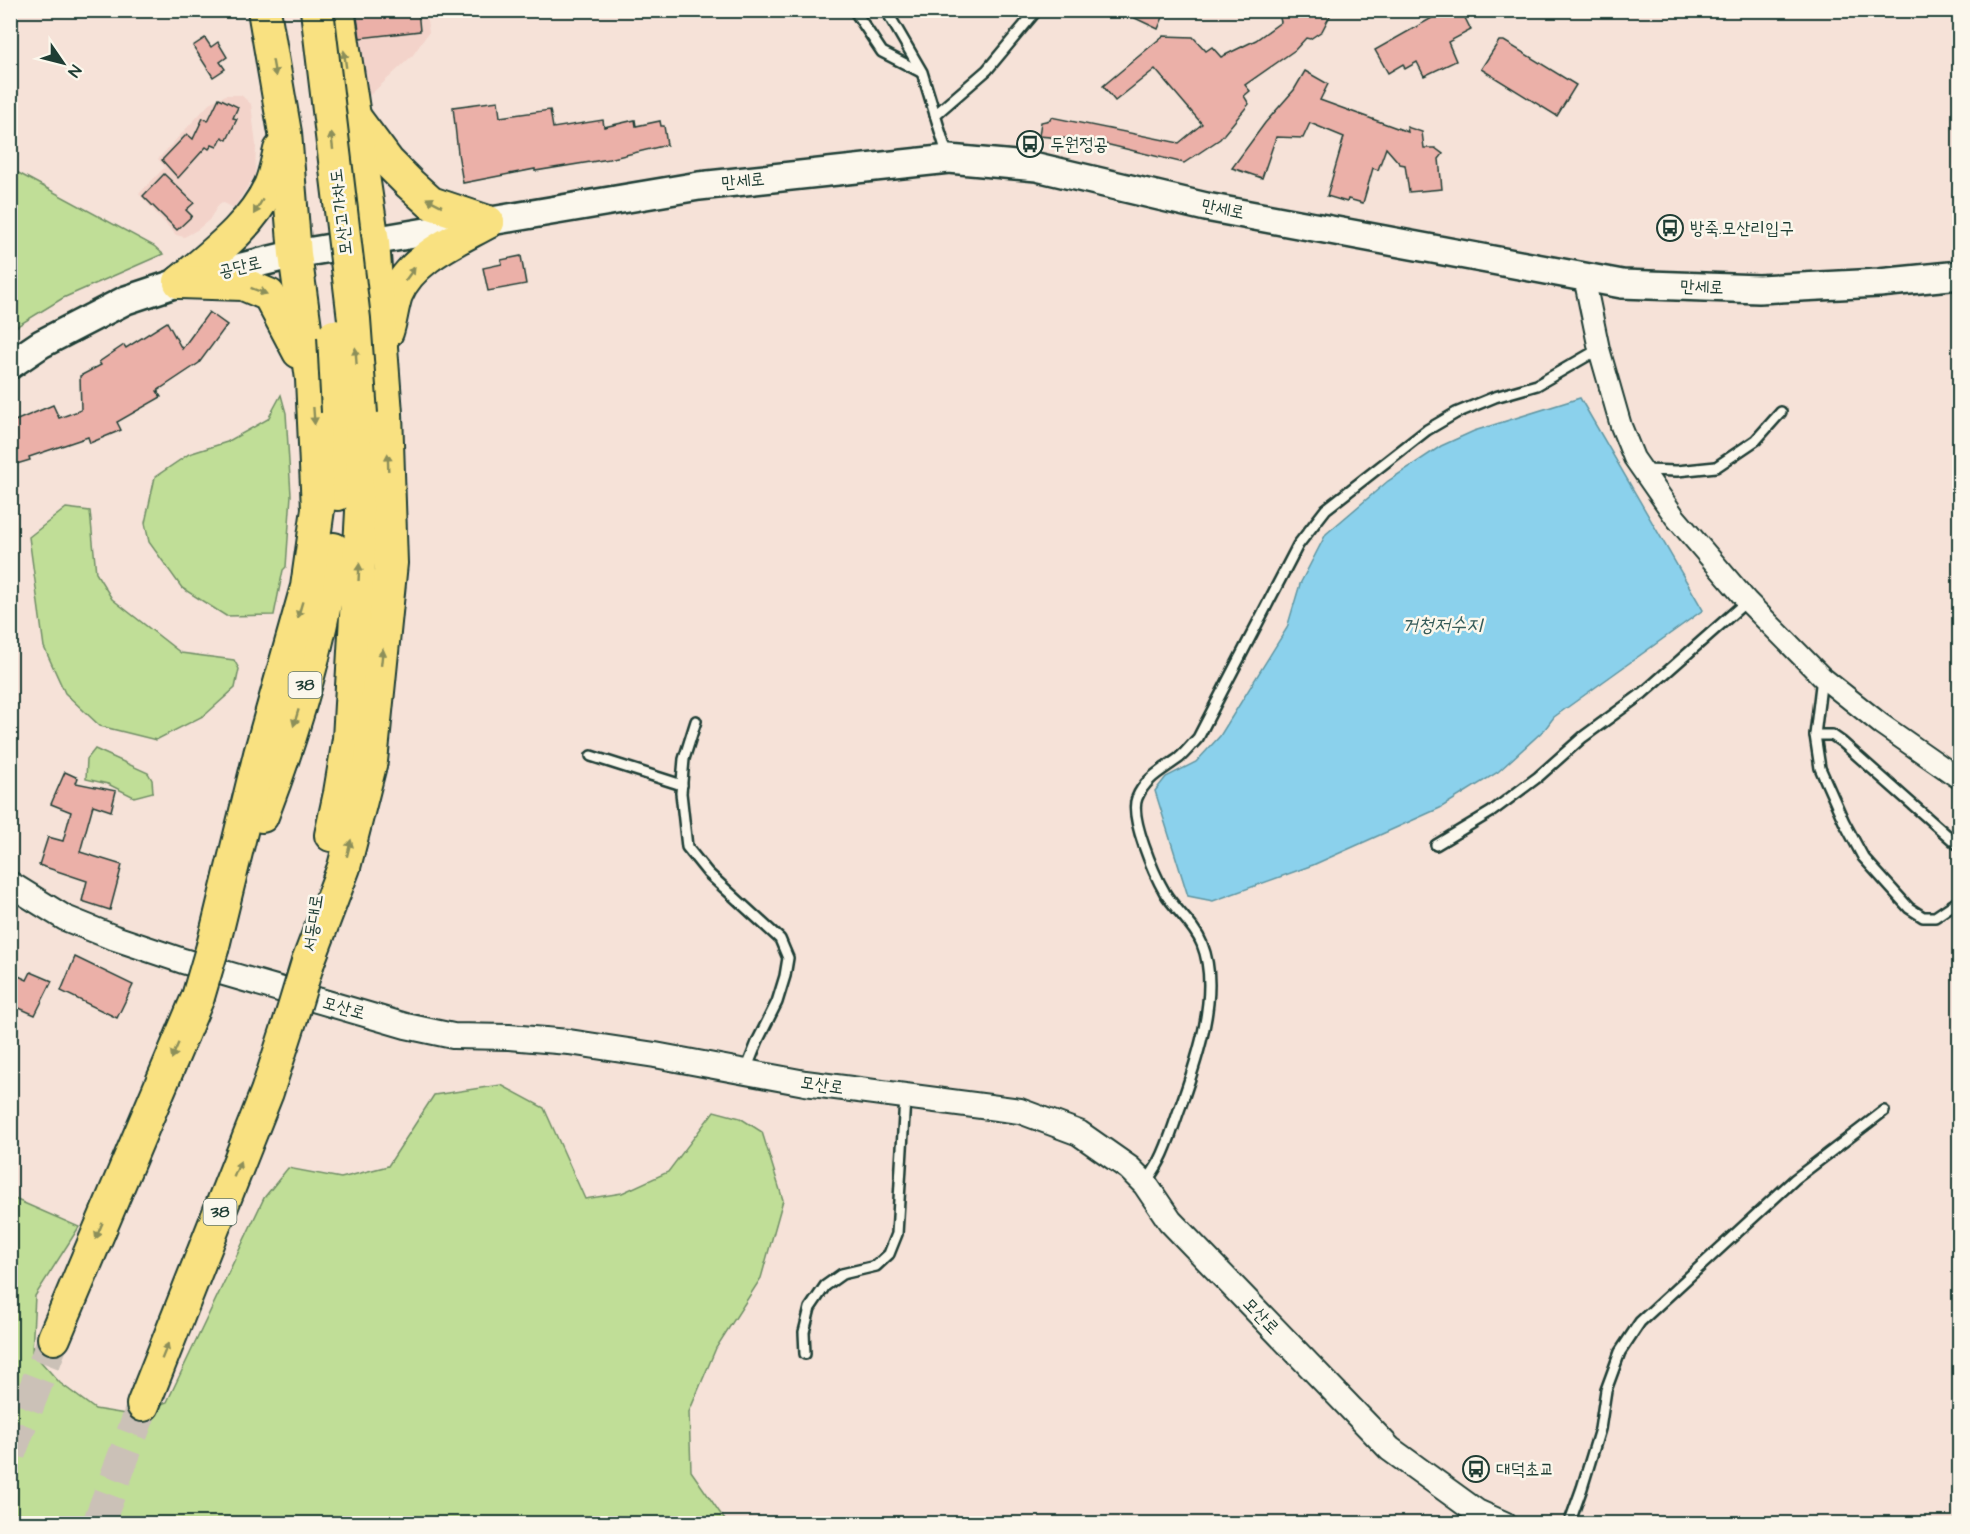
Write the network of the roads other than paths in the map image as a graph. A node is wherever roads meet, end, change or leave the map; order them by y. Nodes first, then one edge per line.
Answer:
1 (264, 10) edge
2 (295, 10) edge
3 (317, 10) edge
4 (338, 10) edge
5 (854, 10) edge
6 (886, 10) edge
7 (1037, 10) edge
8 (922, 72) junction
9 (353, 114) junction
10 (935, 115) junction
11 (285, 133) junction
12 (949, 159) junction
13 (488, 222) junction
14 (373, 242) junction
15 (295, 254) junction
16 (1959, 275) edge
17 (1584, 277) junction
18 (180, 282) junction
19 (382, 348) junction
20 (1599, 349) junction
21 (10, 365) edge
22 (312, 379) junction
23 (1781, 412) dead end
24 (349, 413) junction
25 (1643, 470) junction
26 (1747, 601) junction
27 (1822, 677) junction
28 (696, 721) dead end
29 (1815, 735) junction
30 (591, 756) dead end
31 (1959, 778) edge
32 (682, 785) junction
33 (1957, 844) dead end
34 (1437, 845) dead end
35 (10, 884) edge
36 (1959, 900) edge
37 (213, 946) junction
38 (308, 962) junction
39 (745, 1072) junction
40 (905, 1095) junction
41 (1884, 1112) dead end
42 (1145, 1184) junction
43 (54, 1338) tunnel mouth
44 (805, 1354) dead end
45 (143, 1405) tunnel mouth
46 (1504, 1524) edge
47 (1569, 1524) edge

1 -> 11 highway
2 - 24 highway, 모산고가차도 / 38, bridge
24 -> 3 highway, 모산고가차도 / 38, bridge
9 -> 4 highway
5 - 8 lane
6 - 8 lane
7 - 10 lane
8 - 10 lane
13 -> 9 highway
9 - 14 highway
10 - 12 lane
11 - 15 highway
11 -> 18 highway
12 - 13 main road, 만세로
12 - 17 main road, 만세로
13 - 14 main road, 공단로
19 -> 13 highway
14 - 15 main road, 공단로
14 - 19 highway
15 - 18 main road, 공단로
15 - 22 highway
16 - 17 main road, 만세로
17 - 20 street
18 - 21 main road, 공단로
18 -> 22 highway
38 -> 19 highway
20 - 25 street
20 - 42 lane
22 -> 37 highway
23 - 25 lane
24 -> 37 highway, 38
38 -> 24 highway, 서동대로 / 38
25 - 26 street
26 - 27 street
26 - 34 lane
27 - 29 lane
27 - 31 street
28 - 32 lane
29 - 33 lane
29 - 36 lane
30 - 32 lane
32 - 39 lane
35 - 39 street, 모산로
37 -> 43 highway, 38, bridge
45 -> 38 highway, 서동대로 / 38, bridge
39 - 40 street, 모산로
40 - 42 street, 모산로
40 - 44 lane
41 - 47 lane
42 - 46 street, 모산로

